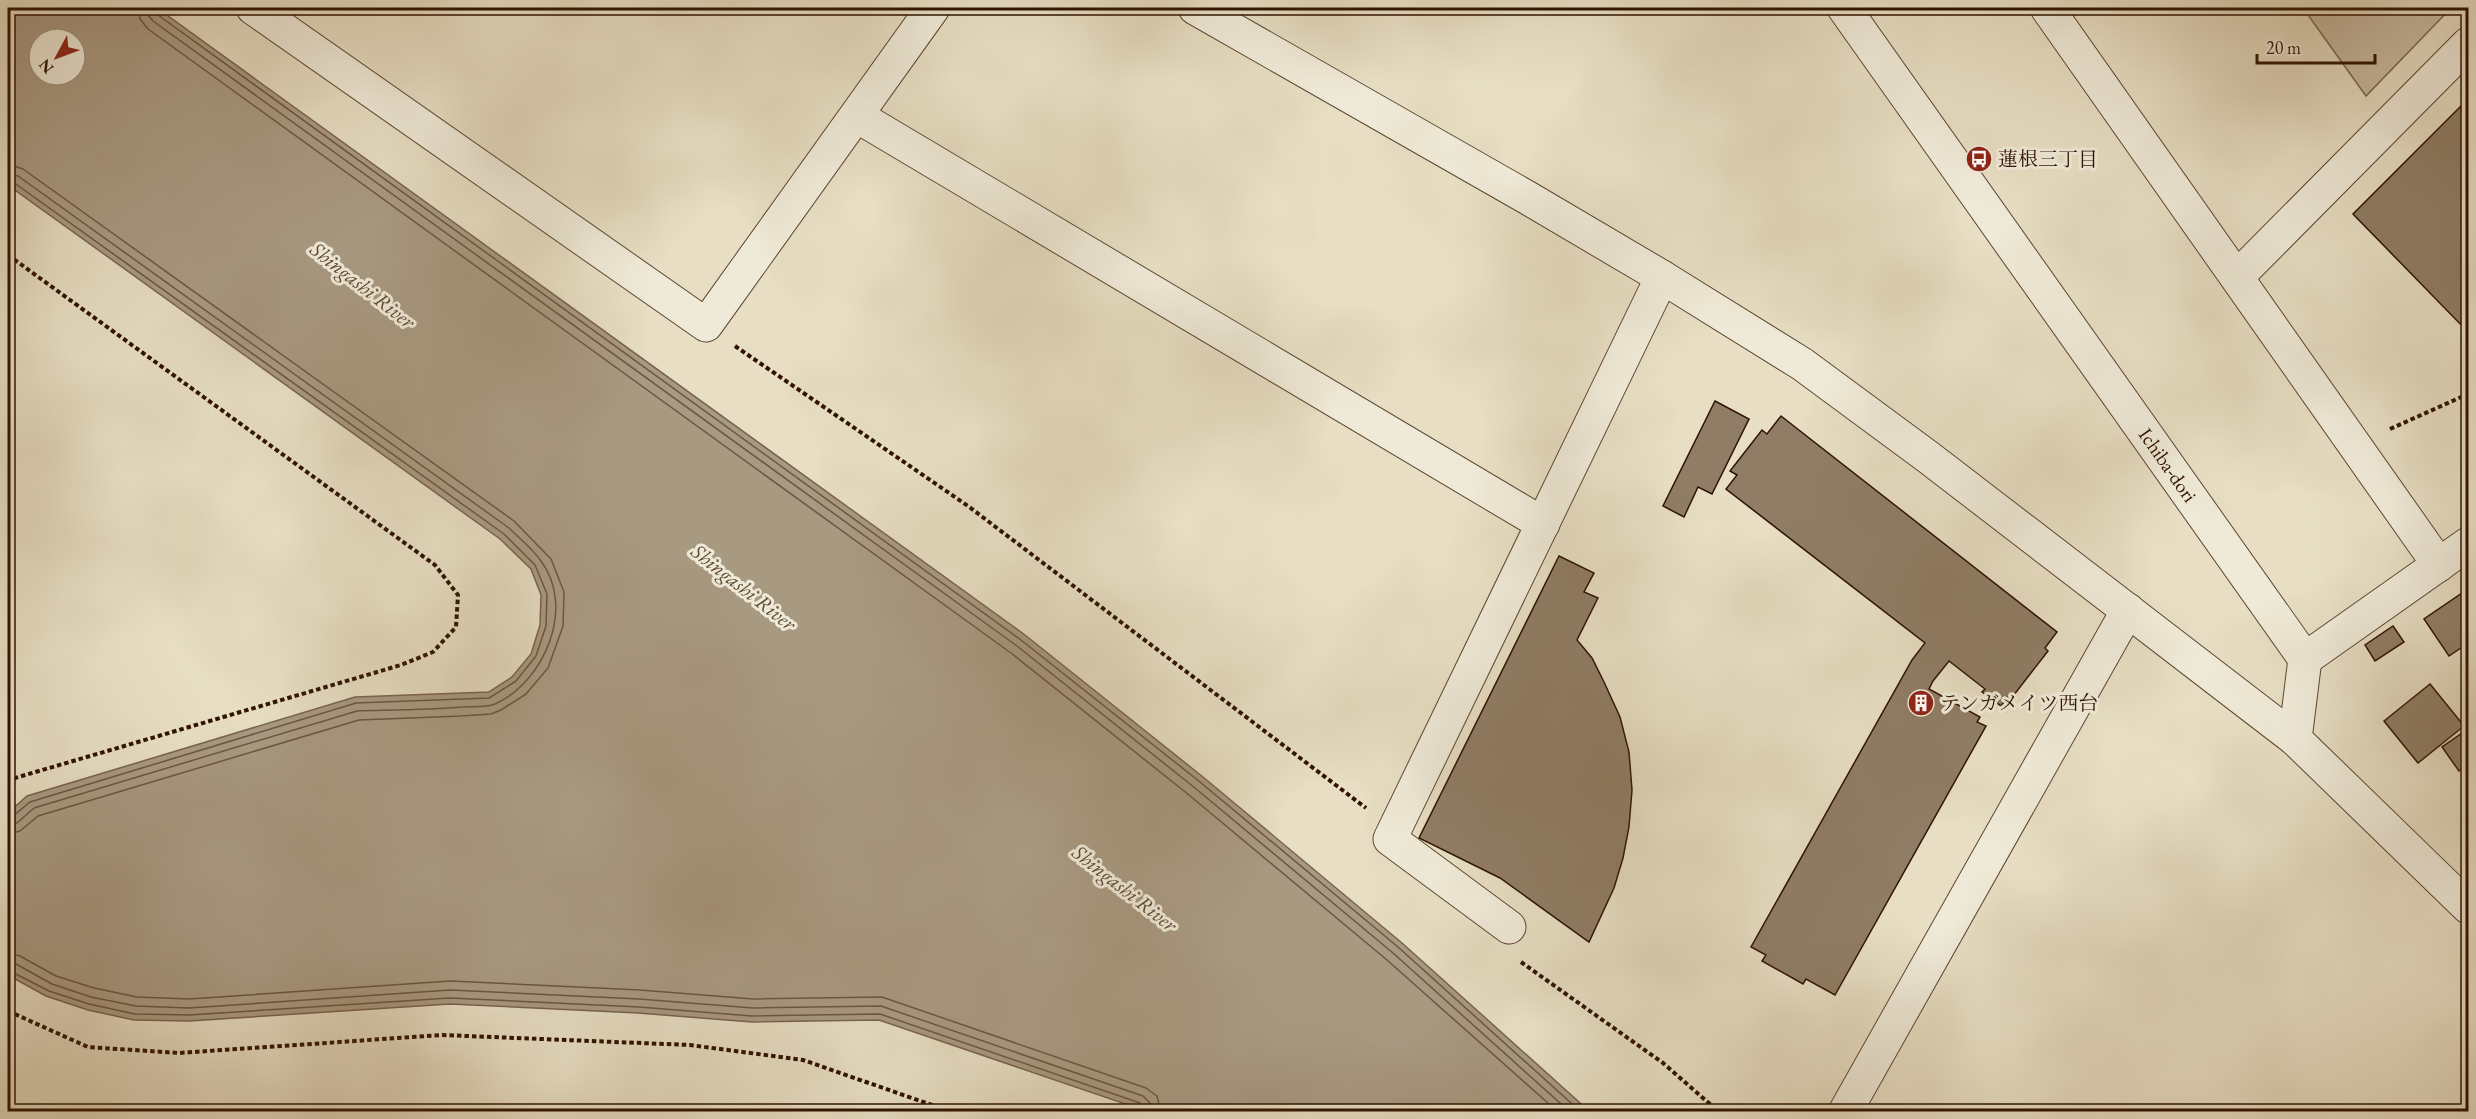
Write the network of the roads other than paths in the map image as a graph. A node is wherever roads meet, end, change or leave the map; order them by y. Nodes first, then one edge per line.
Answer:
1 (253, 8) edge
2 (933, 8) edge
3 (1195, 8) edge
4 (1844, 8) edge
5 (2047, 8) edge
6 (2469, 44) edge
7 (857, 116) junction
8 (2237, 276) junction
9 (1662, 278) junction
10 (1543, 524) junction
11 (2469, 544) edge
12 (2439, 565) junction
13 (2128, 610) junction
14 (2305, 659) junction
15 (2295, 739) junction
16 (2469, 907) edge
17 (1509, 927) road end
18 (1845, 1112) edge

1 - 7 street
2 - 7 street
3 - 9 street
4 - 14 street, Ichiba-dori
5 - 8 street
6 - 8 street
7 - 10 street
8 - 12 street
9 - 10 street
9 - 13 street
10 - 17 street
11 - 12 street
12 - 14 street
13 - 15 street
13 - 18 street
14 - 15 street
15 - 16 street

